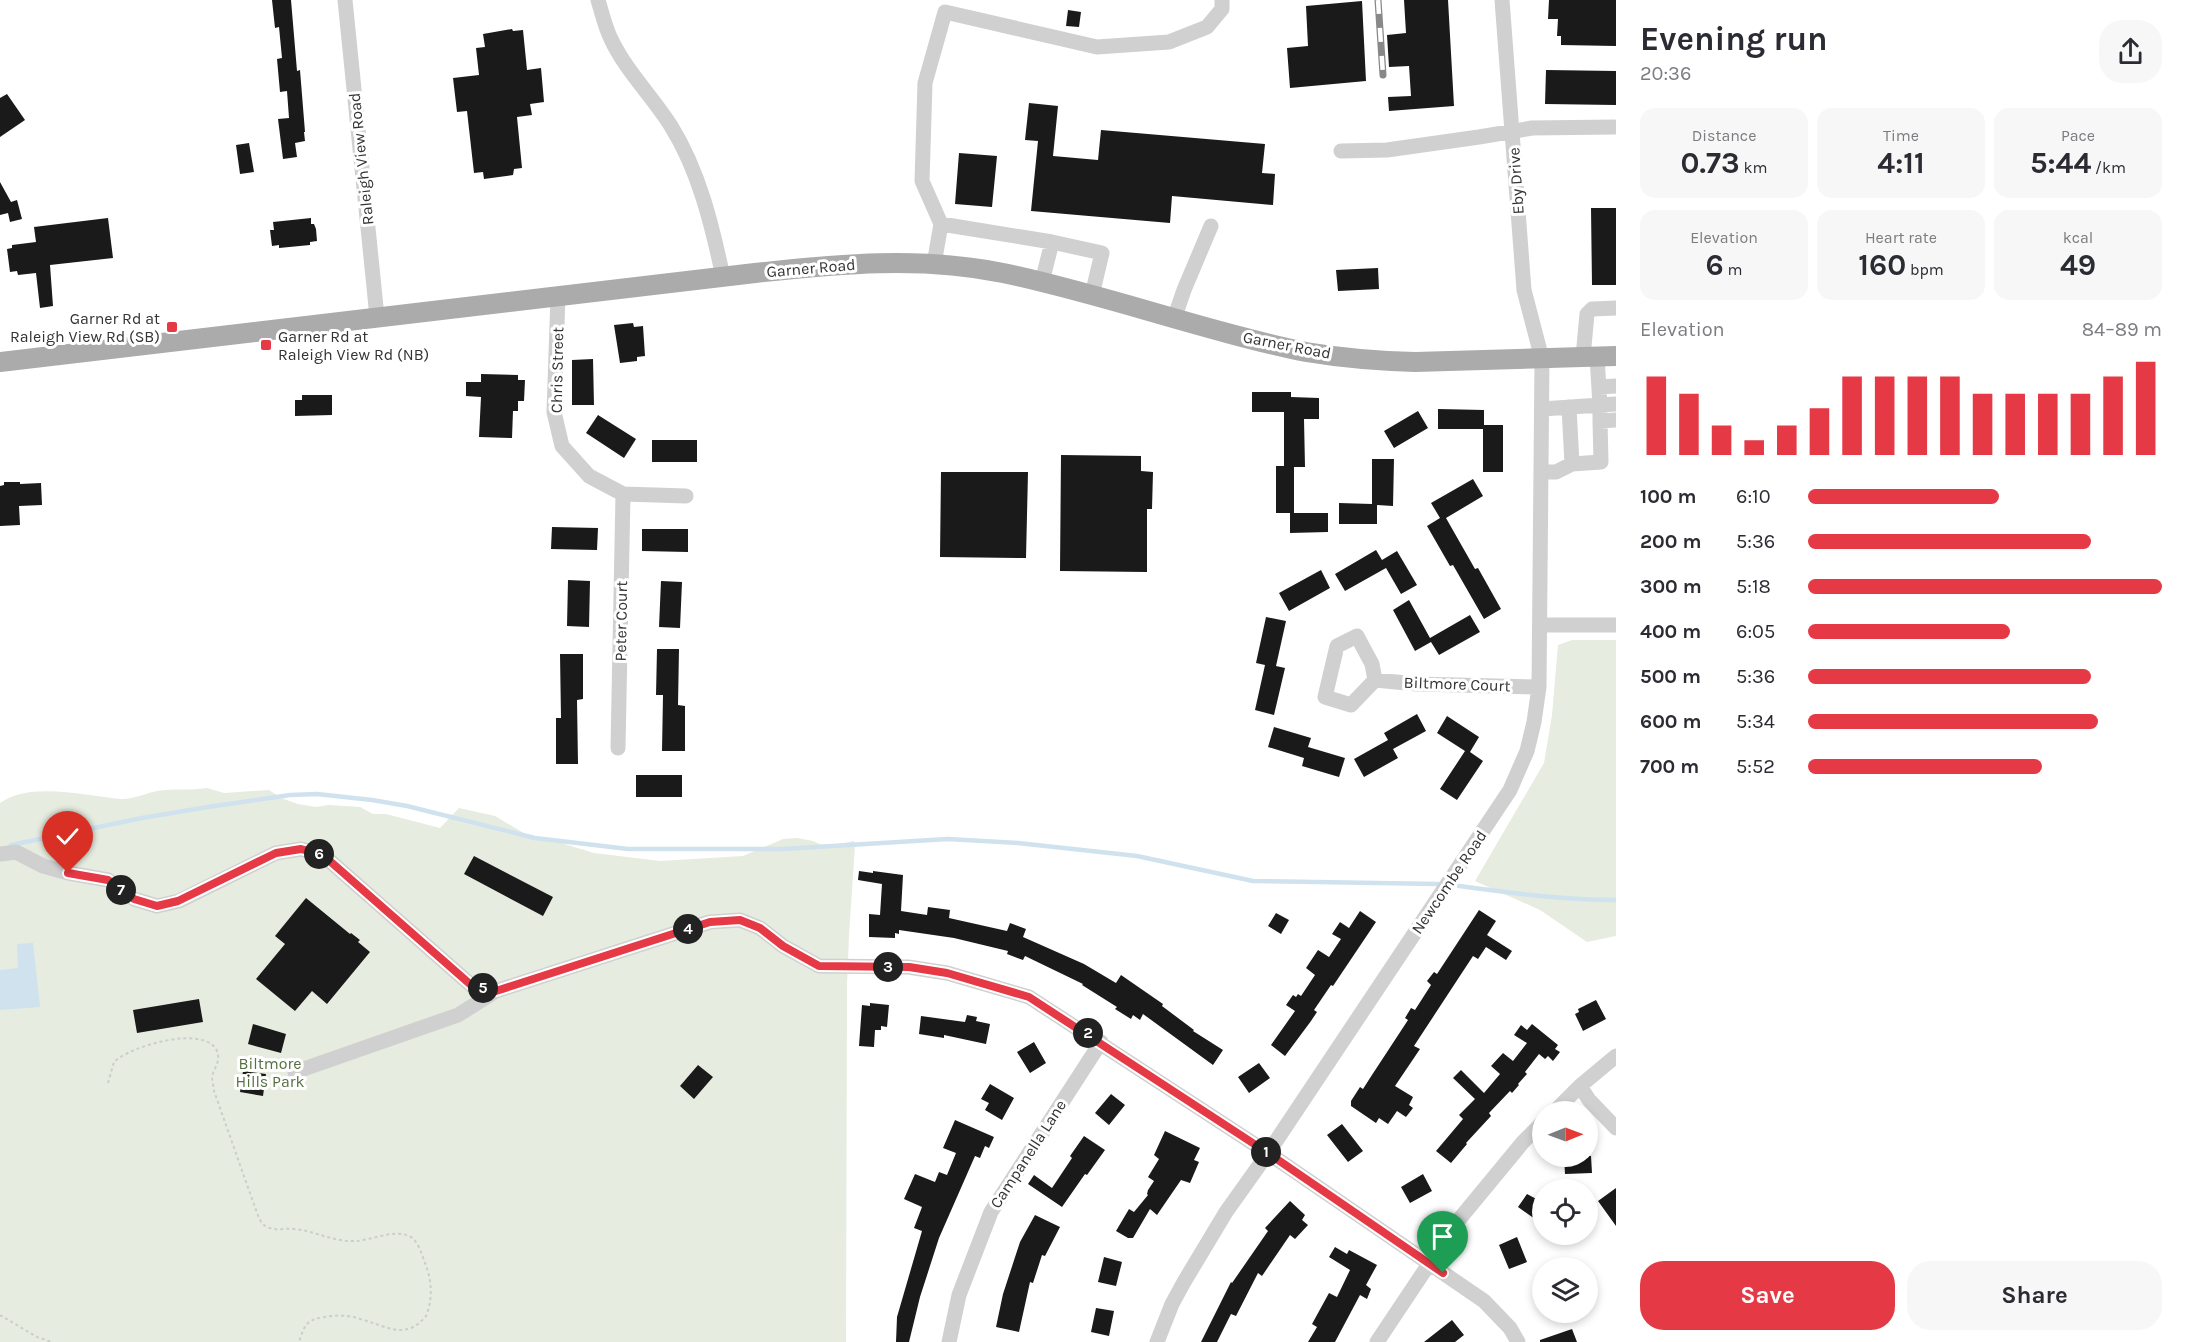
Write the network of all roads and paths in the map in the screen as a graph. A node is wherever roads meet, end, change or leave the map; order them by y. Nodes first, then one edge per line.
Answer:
1 (345, 0) edge
2 (598, 0) edge
3 (1222, 0) edge
4 (1502, 0) edge
5 (941, 6) edge
6 (1614, 127) dead end
7 (1512, 131) junction
8 (1341, 152) dead end
9 (941, 224) junction
10 (1211, 226) dead end
11 (1052, 242) junction
12 (934, 264) junction
13 (723, 277) junction
14 (1042, 282) junction
15 (1092, 295) junction
16 (558, 296) junction
17 (1616, 308) edge
18 (377, 317) junction
19 (1174, 319) junction
20 (1599, 356) edge
21 (1542, 359) junction
22 (0, 362) edge
23 (1616, 386) edge
24 (1599, 387) junction
25 (1616, 404) edge
26 (1600, 405) junction
27 (1569, 407) junction
28 (1542, 409) junction
29 (1616, 420) edge
30 (1600, 421) junction
31 (1572, 464) junction
32 (1542, 472) junction
33 (623, 494) junction
34 (686, 496) dead end
35 (1616, 624) edge
36 (1540, 625) junction
37 (1375, 680) dead end
38 (1539, 687) junction
39 (618, 747) dead end
40 (0, 854) edge
41 (496, 991) junction
42 (1101, 1042) junction
43 (1616, 1056) edge
44 (295, 1072) dead end
45 (108, 1083) dead end
46 (1580, 1086) junction
47 (1565, 1101) edge
48 (1616, 1128) edge
49 (1532, 1133) edge
50 (1268, 1153) junction
51 (1430, 1264) junction
52 (0, 1315) edge
53 (376, 1328) dead end
54 (420, 1330) dead end
55 (52, 1342) edge
56 (299, 1342) edge
57 (950, 1342) edge
58 (1157, 1342) edge
59 (1377, 1342) edge
60 (1518, 1342) edge

1 - 18 street, Raleigh View Road
2 - 13 street
3 - 5 street
4 - 7 street, Eby Drive
5 - 9 street
6 - 7 street
7 - 8 street
7 - 21 street, Eby Drive
9 - 11 street
9 - 12 street
10 - 19 street
11 - 14 street
11 - 15 street
12 - 13 main road, Garner Road
12 - 14 main road, Garner Road
13 - 16 main road, Garner Road
14 - 15 main road, Garner Road
15 - 19 main road, Garner Road
16 - 18 main road, Garner Road
16 - 33 street, Chris Street
17 - 20 street
18 - 22 main road, Garner Road
19 - 21 main road, Garner Road
20 - 21 main road, Garner Road
20 - 24 street
21 - 28 street, Newcombe Road
23 - 24 street
24 - 26 street
25 - 26 street
26 - 27 street
26 - 30 street
27 - 28 street
27 - 31 street
28 - 32 street, Newcombe Road
29 - 30 street
30 - 31 street
31 - 32 street
32 - 36 street, Newcombe Road
33 - 34 street, Chris Street
33 - 39 street, Peter Court
35 - 36 street
36 - 38 street, Newcombe Road
37 - 38 street, Biltmore Court
38 - 50 street, Newcombe Road
40 - 41 street
41 - 42 street
41 - 44 street
42 - 50 street
42 - 57 street, Campanella Lane
43 - 46 street
45 - 54 path
46 - 47 street
46 - 48 street
49 - 51 street
50 - 51 street
50 - 58 street, Newcombe Road
51 - 59 street
51 - 60 street
52 - 55 path
53 - 56 path

